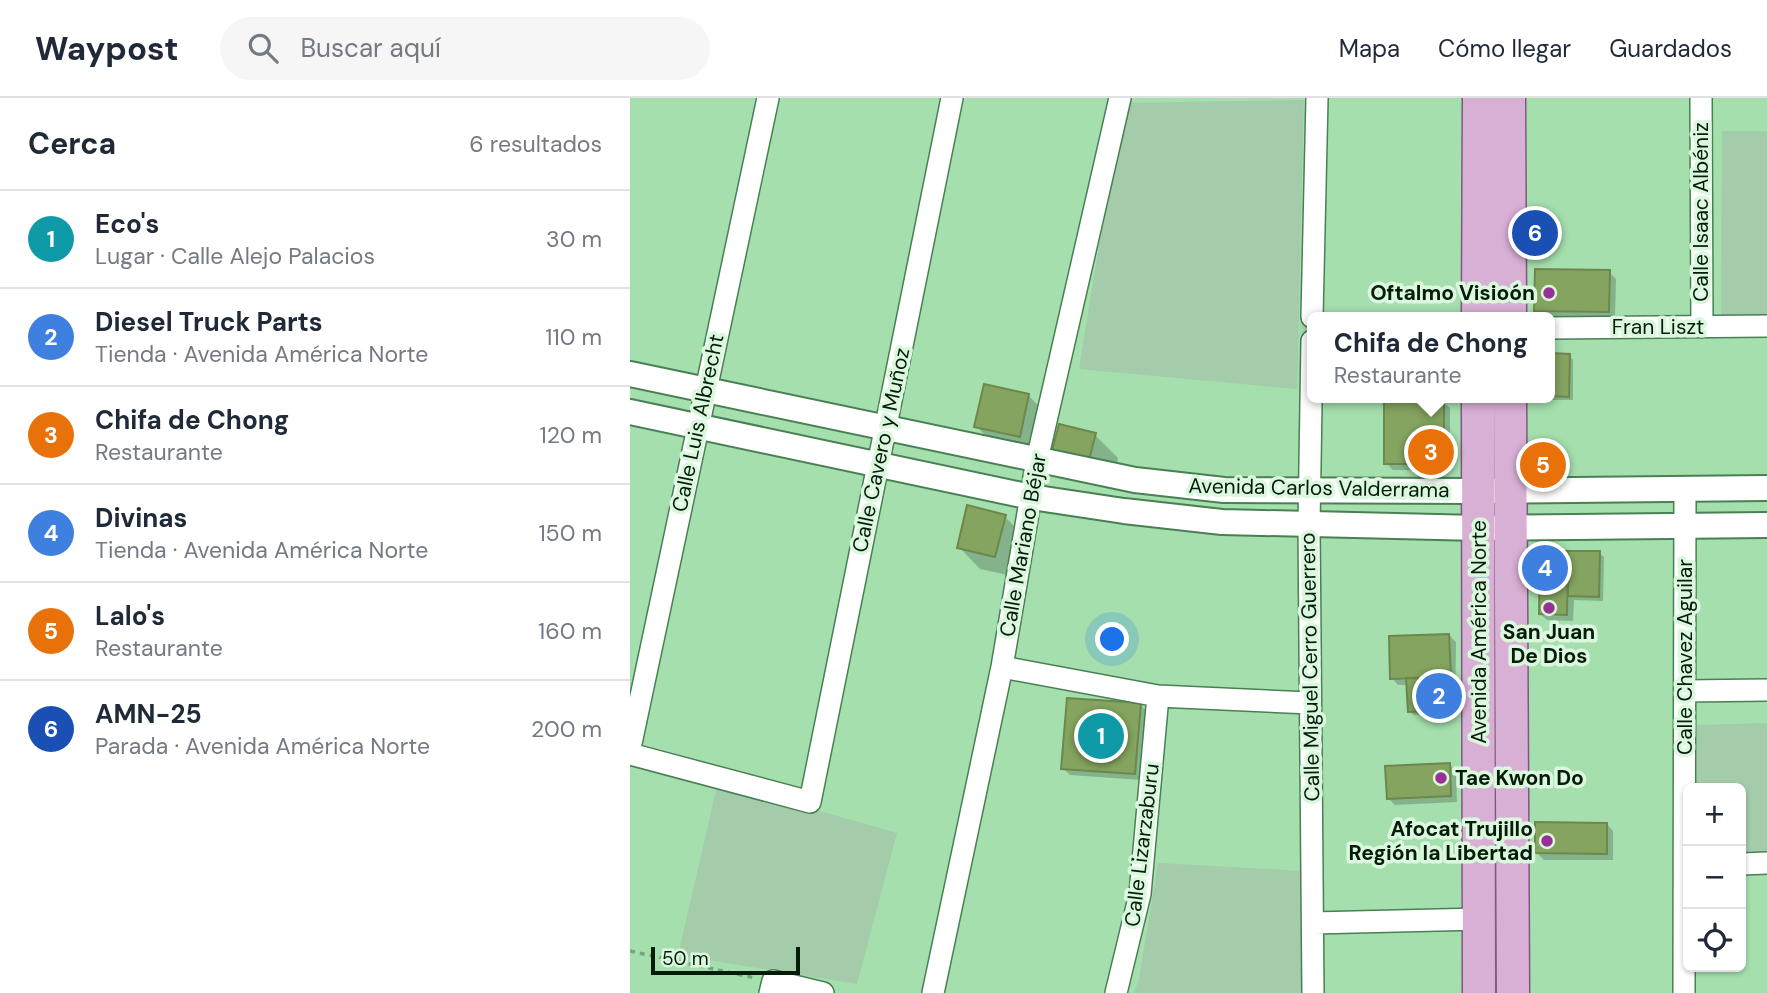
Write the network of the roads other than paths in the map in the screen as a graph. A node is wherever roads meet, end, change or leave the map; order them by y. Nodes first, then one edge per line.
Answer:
1 (768, 98) edge
2 (952, 98) edge
3 (1120, 98) edge
4 (1317, 98) edge
5 (1479, 98) edge
6 (1509, 98) edge
7 (1701, 98) edge
8 (1312, 312) edge
9 (1478, 312) edge
10 (1510, 312) edge
11 (1767, 326) edge
12 (1702, 327) junction
13 (1555, 328) edge
14 (630, 374) edge
15 (705, 389) junction
16 (1311, 403) edge
17 (1479, 403) edge
18 (1509, 403) edge
19 (630, 412) edge
20 (697, 426) junction
21 (885, 427) junction
22 (1037, 460) junction
23 (877, 464) junction
24 (1767, 488) edge
25 (1685, 489) junction
26 (1494, 491) junction
27 (1309, 492) junction
28 (1031, 496) junction
29 (1309, 525) junction
30 (1767, 525) edge
31 (1686, 527) junction
32 (1494, 528) junction
33 (1002, 667) junction
34 (1767, 690) edge
35 (1685, 691) junction
36 (1158, 696) junction
37 (1310, 703) junction
38 (630, 748) edge
39 (630, 754) edge
40 (1686, 846) edge
41 (1767, 863) edge
42 (1746, 864) edge
43 (1685, 909) edge
44 (1479, 919) junction
45 (1313, 923) junction
46 (771, 987) edge
47 (823, 993) edge
48 (933, 993) edge
49 (1116, 993) edge
50 (1313, 993) edge
51 (1479, 993) edge
52 (1513, 993) edge
53 (1684, 993) edge

1 - 15 street, Calle Luis Albrecht
2 - 21 street, Calle Cavero y Muñoz
3 - 22 street, Calle Mariano Béjar
4 - 8 street
5 - 9 main road
6 - 10 main road
7 - 12 street, Calle Isaac Albéniz
11 - 12 street, Fran Liszt
12 - 13 street, Fran Liszt
14 - 15 street, Avenida Carlos Valderrama
15 - 20 street, Calle Luis Albrecht
15 - 21 street, Avenida Carlos Valderrama
16 - 27 street, Calle Miguel Cerro Guerrero
17 - 26 main road, Avenida América Norte
18 - 26 main road, Avenida América Norte
19 - 20 street, Avenida Carlos Valderrama
20 - 23 street, Avenida Carlos Valderrama
20 - 38 street, Calle Luis Albrecht
21 - 22 street, Avenida Carlos Valderrama
21 - 23 street, Calle Cavero y Muñoz
22 - 27 street, Avenida Carlos Valderrama
22 - 28 street, Calle Mariano Béjar
23 - 28 street, Avenida Carlos Valderrama
23 - 39 street, Calle Cavero y Muñoz
24 - 25 street, Avenida Carlos Valderrama
25 - 26 street, Avenida Carlos Valderrama
25 - 31 street, Calle Chavez Aguilar
26 - 27 street, Avenida Carlos Valderrama
26 - 32 main road, Avenida América Norte
27 - 29 street, Calle Miguel Cerro Guerrero
28 - 29 street, Avenida Carlos Valderrama
28 - 33 street, Calle Mariano Béjar
29 - 32 street, Avenida Carlos Valderrama
29 - 37 street, Calle Miguel Cerro Guerrero
30 - 31 street, Avenida Carlos Valderrama
31 - 32 street, Avenida Carlos Valderrama
31 - 35 street, Calle Chavez Aguilar
32 - 44 main road, Avenida América Norte
32 - 52 main road, Avenida América Norte
33 - 36 street
33 - 48 street, Calle Mariano Béjar
34 - 35 street
35 - 40 street, Calle Chavez Aguilar
36 - 37 street
36 - 49 street, Calle Lizarzaburu
37 - 45 street, Calle Miguel Cerro Guerrero
41 - 42 street
43 - 53 street, Calle Chavez Aguilar
44 - 45 street
44 - 51 main road, Avenida América Norte
45 - 50 street, Calle Miguel Cerro Guerrero
46 - 47 street

